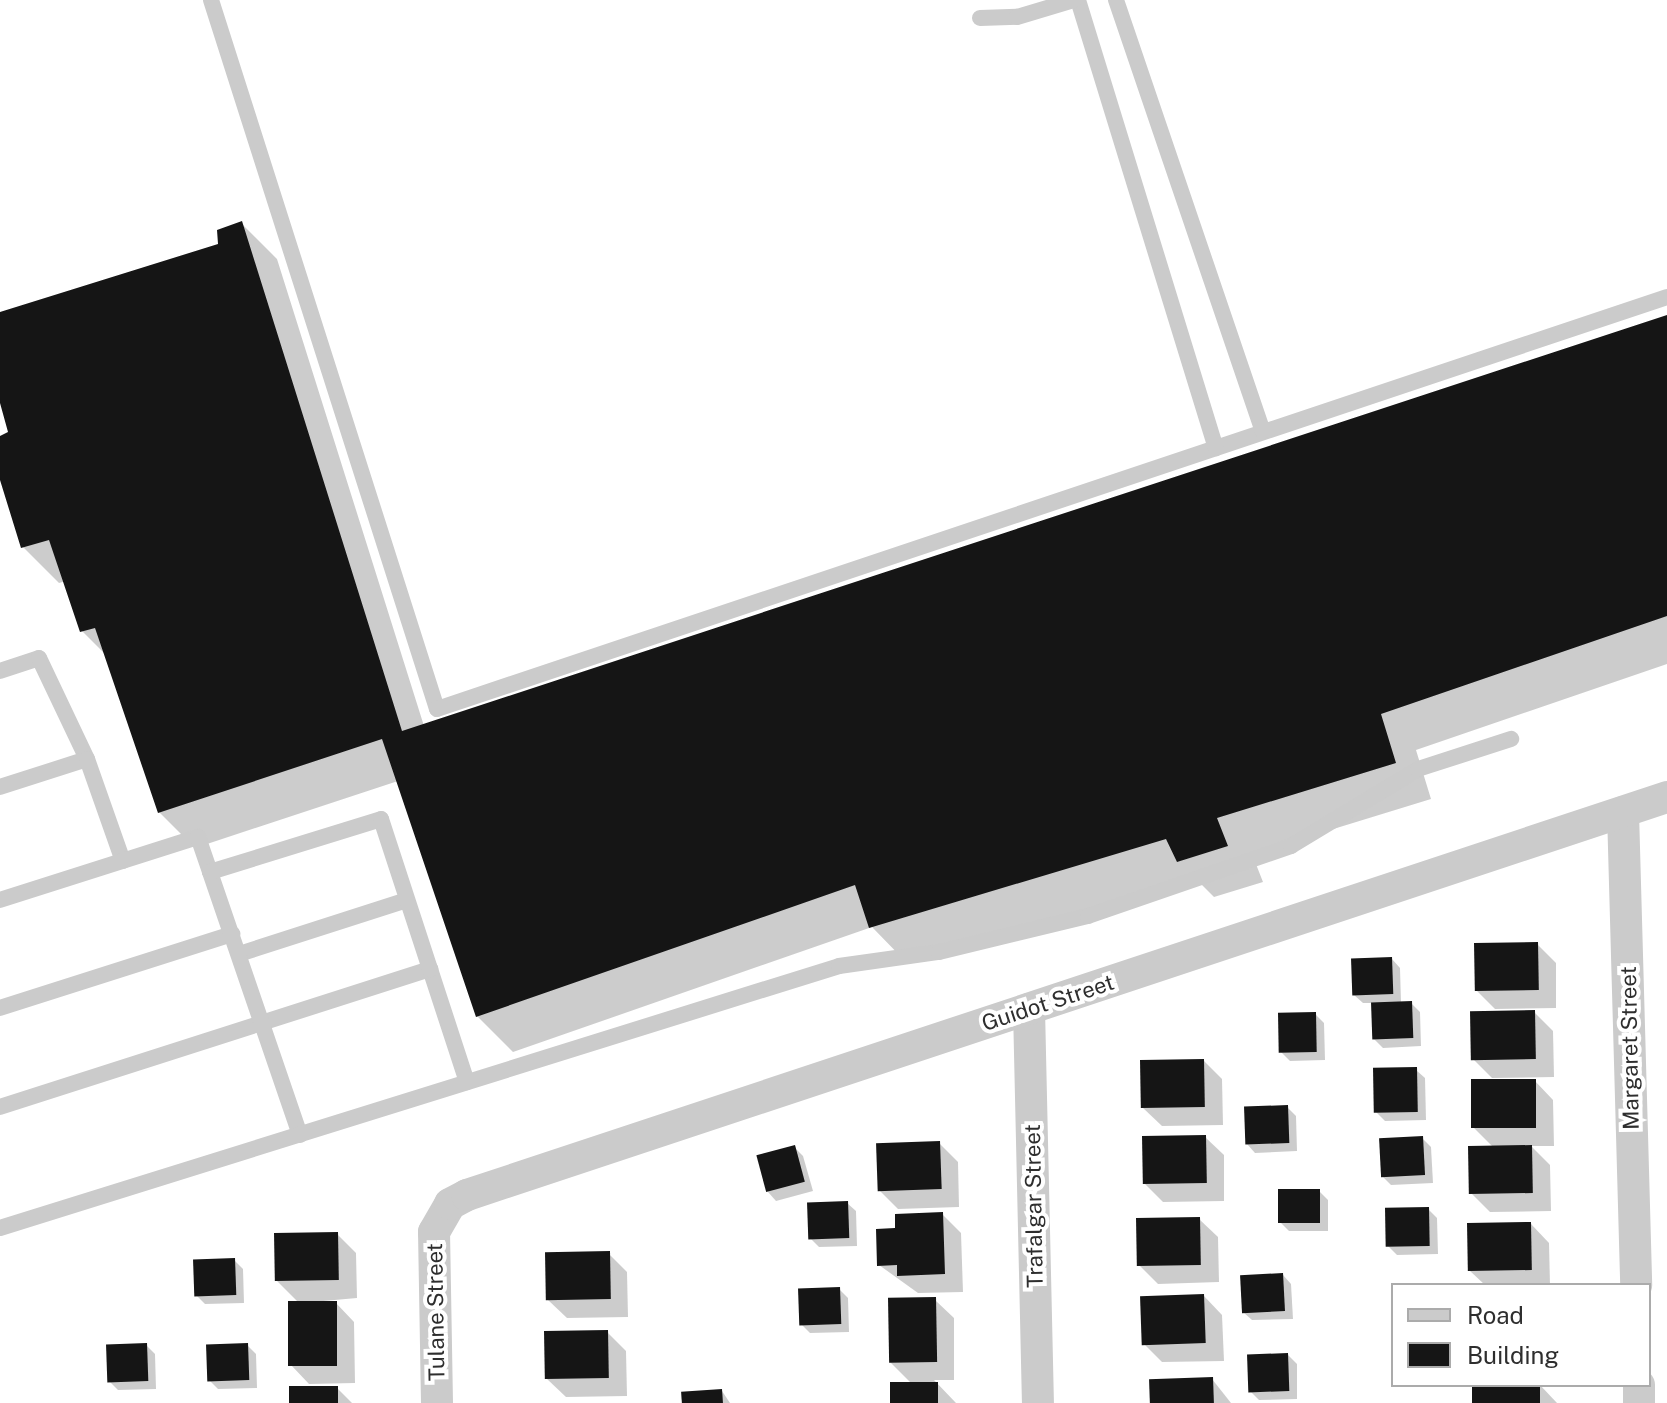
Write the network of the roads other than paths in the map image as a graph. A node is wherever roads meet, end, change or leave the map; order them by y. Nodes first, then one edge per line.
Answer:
1 (211, 0) edge
2 (1076, 0) edge
3 (1116, 0) edge
4 (980, 18) dead end
5 (1667, 297) edge
6 (1263, 431) junction
7 (1216, 448) junction
8 (0, 671) edge
9 (1511, 739) dead end
10 (87, 759) junction
11 (0, 787) edge
12 (1667, 797) edge
13 (1623, 812) junction
14 (123, 861) junction
15 (210, 872) junction
16 (0, 900) edge
17 (407, 900) junction
18 (232, 934) junction
19 (239, 954) junction
20 (430, 969) junction
21 (0, 1008) edge
22 (1029, 1009) junction
23 (262, 1023) junction
24 (467, 1082) junction
25 (0, 1107) edge
26 (300, 1135) junction
27 (438, 1221) joint
28 (0, 1228) edge
29 (1636, 1283) edge
30 (437, 1403) edge
31 (1038, 1403) edge

1 - 7 lane
2 - 4 lane
2 - 7 lane
3 - 6 lane
5 - 6 lane
6 - 7 lane
8 - 10 lane
9 - 24 lane
10 - 11 lane
10 - 14 lane
12 - 13 street, Guidot Street
13 - 22 street, Guidot Street
13 - 29 street, Margaret Street
14 - 15 lane
14 - 16 lane
15 - 17 lane
15 - 18 lane
17 - 19 lane
17 - 20 lane
18 - 19 lane
18 - 21 lane
19 - 23 lane
20 - 23 lane
20 - 24 lane
22 - 27 street, Guidot Street
22 - 31 street, Trafalgar Street
23 - 25 lane
23 - 26 lane
24 - 26 lane
26 - 28 lane
27 - 30 street, Tulane Street

